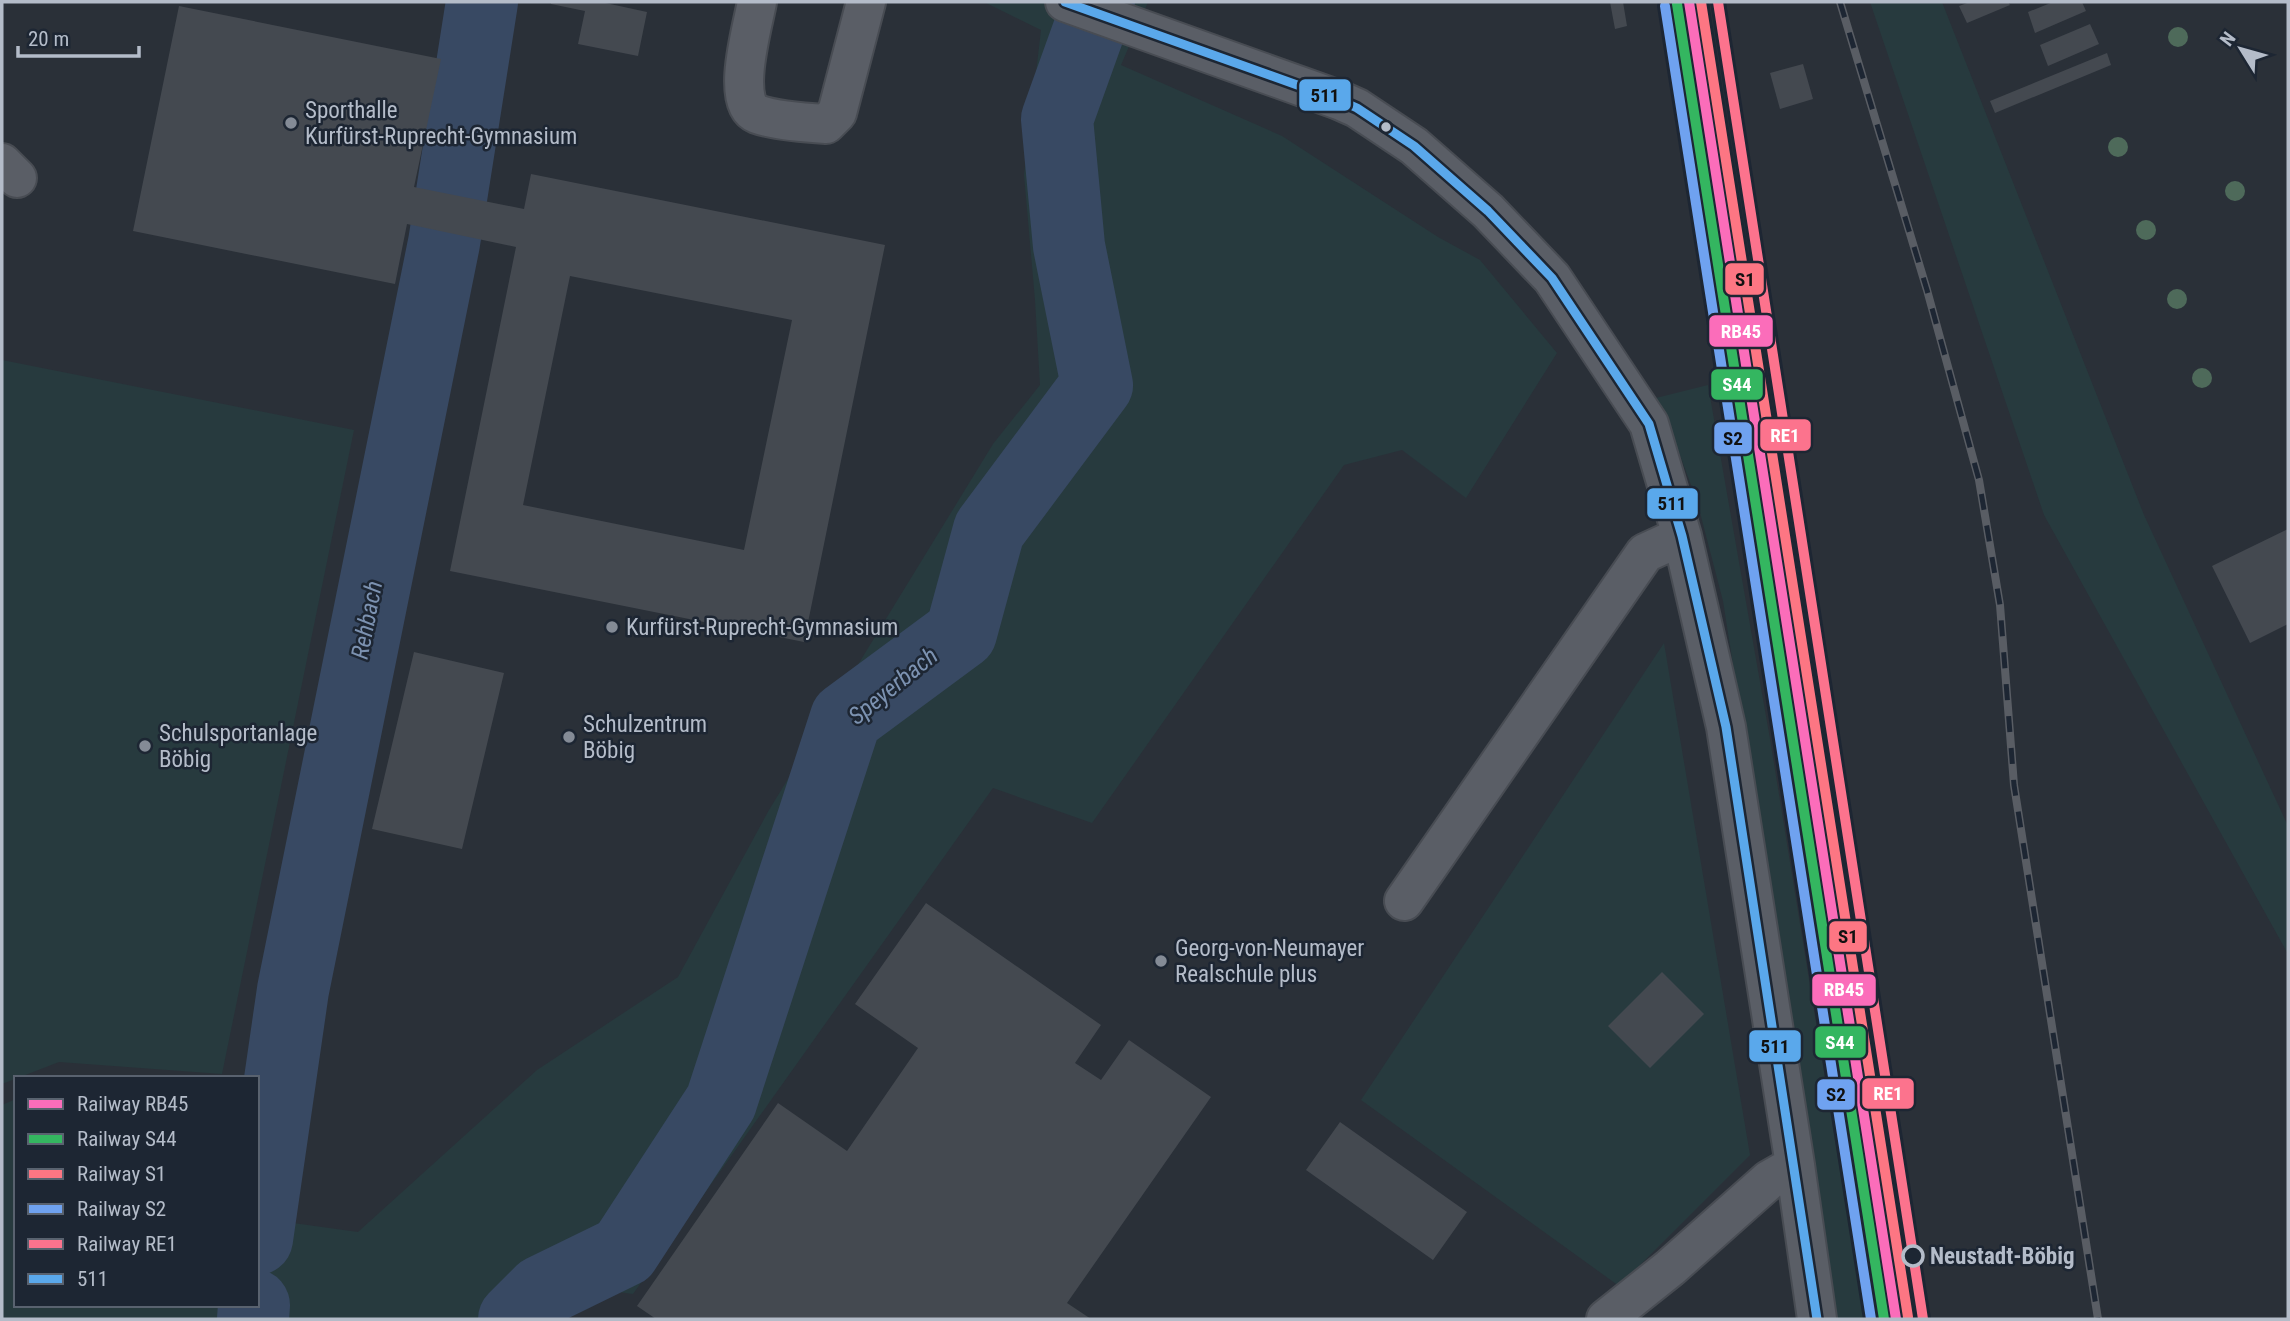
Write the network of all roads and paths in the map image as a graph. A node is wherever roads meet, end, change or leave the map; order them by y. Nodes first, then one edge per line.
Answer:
1 (757, 2) edge
2 (866, 2) edge
3 (1068, 3) edge
4 (1682, 537) junction
5 (1404, 901) dead end
6 (1795, 1165) junction
7 (1606, 1319) edge
8 (1816, 1319) edge

1 - 2 street
3 - 4 street
4 - 5 street
4 - 6 street
6 - 7 street
6 - 8 street

